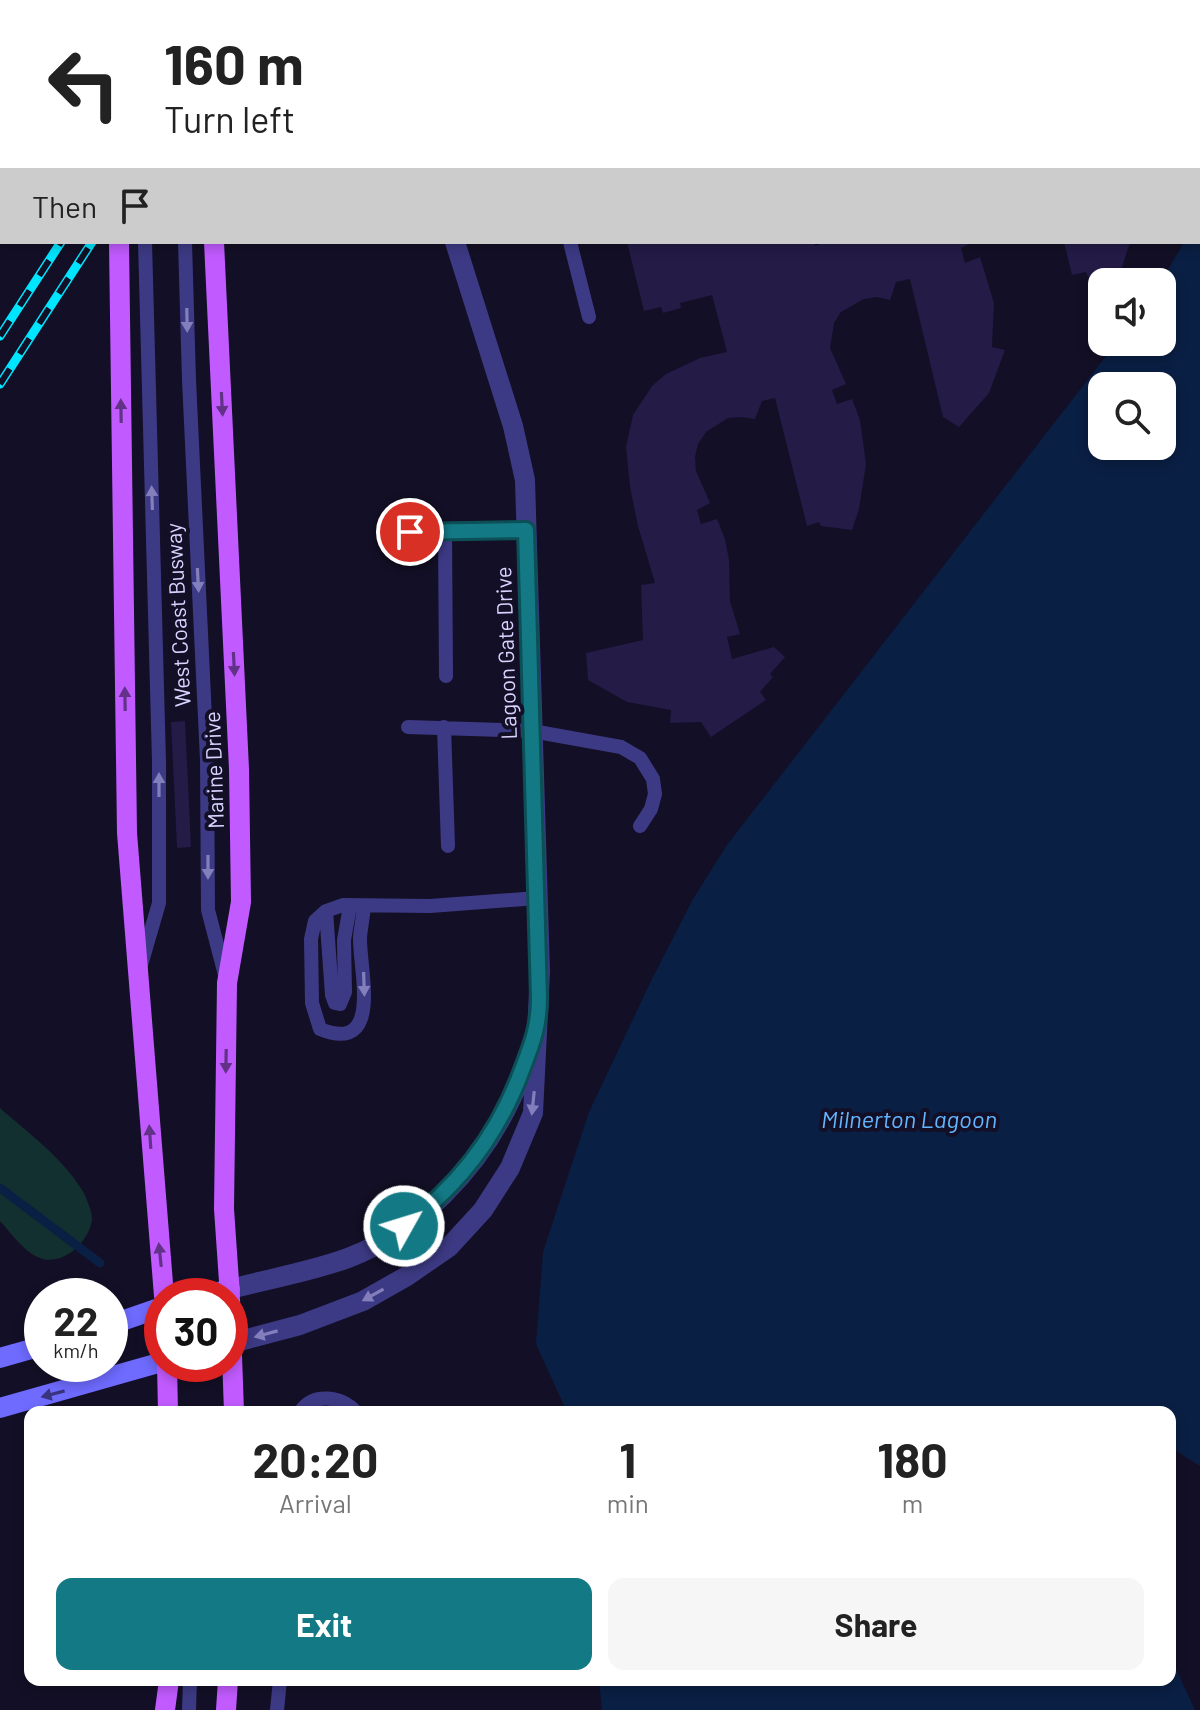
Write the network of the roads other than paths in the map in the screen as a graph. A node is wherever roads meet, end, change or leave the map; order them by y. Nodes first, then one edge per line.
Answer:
1 (119, 244) edge
2 (145, 244) edge
3 (185, 244) edge
4 (214, 244) edge
5 (456, 244) edge
6 (571, 244) edge
7 (589, 317) dead end
8 (526, 530) junction
9 (445, 531) junction
10 (410, 532) dead end
11 (446, 676) dead end
12 (408, 727) dead end
13 (444, 727) junction
14 (532, 731) junction
15 (640, 826) dead end
16 (448, 846) dead end
17 (537, 898) junction
18 (357, 906) junction
19 (326, 911) junction
20 (139, 973) junction
21 (227, 983) junction
22 (539, 1025) junction
23 (163, 1278) edge
24 (229, 1278) edge
25 (248, 1289) edge
26 (248, 1339) edge
27 (24, 1351) edge
28 (0, 1358) edge
29 (144, 1368) edge
30 (166, 1382) edge
31 (233, 1382) edge
32 (168, 1406) edge
33 (234, 1406) edge
34 (304, 1406) edge
35 (348, 1406) edge
36 (0, 1408) edge
37 (168, 1686) edge
38 (190, 1686) edge
39 (228, 1686) edge
40 (279, 1686) edge
41 (165, 1710) edge
42 (189, 1710) edge
43 (226, 1710) edge
44 (277, 1710) edge

20 -> 1 main road
20 -> 2 lane, West Coast Busway
3 -> 21 lane, West Coast Busway
4 -> 21 main road, Marine Drive
5 - 8 street, Lagoon Gate Drive
6 - 7 lane
8 - 9 lane
8 - 14 street, Lagoon Gate Drive
9 - 10 lane
9 - 11 lane
12 - 13 lane
13 - 14 lane
13 - 16 lane
14 - 15 lane
14 - 17 street, Lagoon Gate Drive
17 - 18 lane
17 - 22 street, Lagoon Gate Drive
18 - 19 lane
18 - 19 lane
18 -> 19 lane
23 -> 20 main road
21 -> 24 main road, Marine Drive
22 - 25 street, Lagoon Gate Drive
22 -> 26 street, Lagoon Gate Drive
27 - 28 main road
29 -> 36 main road
30 - 32 main road
31 - 33 main road, Marine Drive
34 - 35 lane
37 - 41 main road
38 - 42 lane
39 - 43 main road
40 - 44 lane

